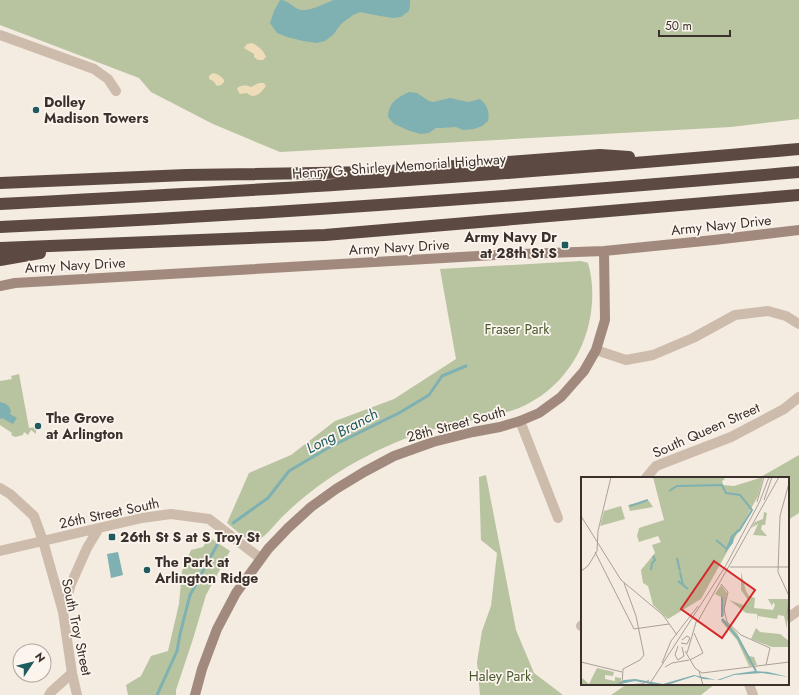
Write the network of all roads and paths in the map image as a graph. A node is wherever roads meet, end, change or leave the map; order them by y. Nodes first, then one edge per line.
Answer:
1 (0, 35) edge
2 (116, 91) dead end
3 (799, 149) edge
4 (670, 160) junction
5 (799, 172) edge
6 (0, 182) edge
7 (799, 195) edge
8 (0, 204) edge
9 (0, 226) edge
10 (799, 230) edge
11 (92, 245) junction
12 (0, 248) edge
13 (604, 251) junction
14 (0, 260) edge
15 (0, 286) edge
16 (799, 324) edge
17 (596, 350) junction
18 (799, 396) edge
19 (520, 421) junction
20 (647, 477) edge
21 (0, 488) edge
22 (558, 518) dead end
23 (99, 528) junction
24 (43, 542) junction
25 (0, 551) edge
26 (260, 558) junction
27 (799, 610) edge
28 (63, 612) junction
29 (789, 617) edge
30 (72, 673) junction
31 (749, 685) edge
32 (49, 695) edge
33 (77, 695) edge
34 (195, 695) edge
35 (753, 695) edge

1 - 2 street
3 - 4 highway, Henry G. Shirley Memorial Highway
4 - 6 highway
4 - 8 highway, Henry G. Shirley Memorial Highway
5 - 9 highway
7 - 11 highway
10 - 13 street, Army Navy Drive
11 - 12 highway
11 - 14 highway
13 - 15 street, Army Navy Drive
13 - 17 street, 28th Street South
16 - 17 street
17 - 19 street, 28th Street South
18 - 20 street, South Queen Street
19 - 22 street
19 - 26 street, 28th Street South
21 - 24 street, South Troy Street
23 - 24 street, 26th Street South
23 - 26 street, 26th Street South
23 - 28 street
24 - 25 street, 26th Street South
24 - 28 street, South Troy Street
26 - 34 street, 28th Street South
27 - 29 street
28 - 30 street, South Troy Street
30 - 32 street
30 - 33 street, South Troy Street
31 - 35 street

